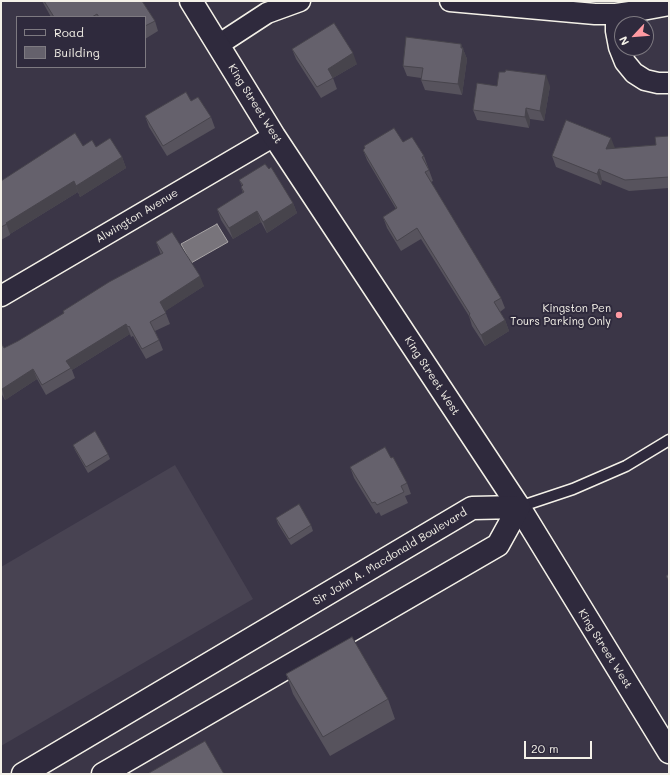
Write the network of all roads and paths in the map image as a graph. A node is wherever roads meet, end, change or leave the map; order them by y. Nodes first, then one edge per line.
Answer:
1 (191, 1) edge
2 (300, 1) edge
3 (450, 1) edge
4 (500, 3) edge
5 (669, 5) edge
6 (616, 14) junction
7 (218, 44) junction
8 (669, 83) edge
9 (274, 136) junction
10 (1, 296) edge
11 (669, 440) edge
12 (519, 507) junction
13 (669, 752) edge
14 (23, 774) edge
15 (103, 774) edge

1 - 7 main road, King Street West
2 - 7 street
3 - 4 street
4 - 6 street
5 - 6 street
6 - 8 street
7 - 9 main road, King Street West
9 - 10 street, Alwington Avenue
9 - 12 main road, King Street West
11 - 12 lane
12 - 13 main road, King Street West
12 - 14 main road, Sir John A. Macdonald Boulevard
12 - 15 main road

